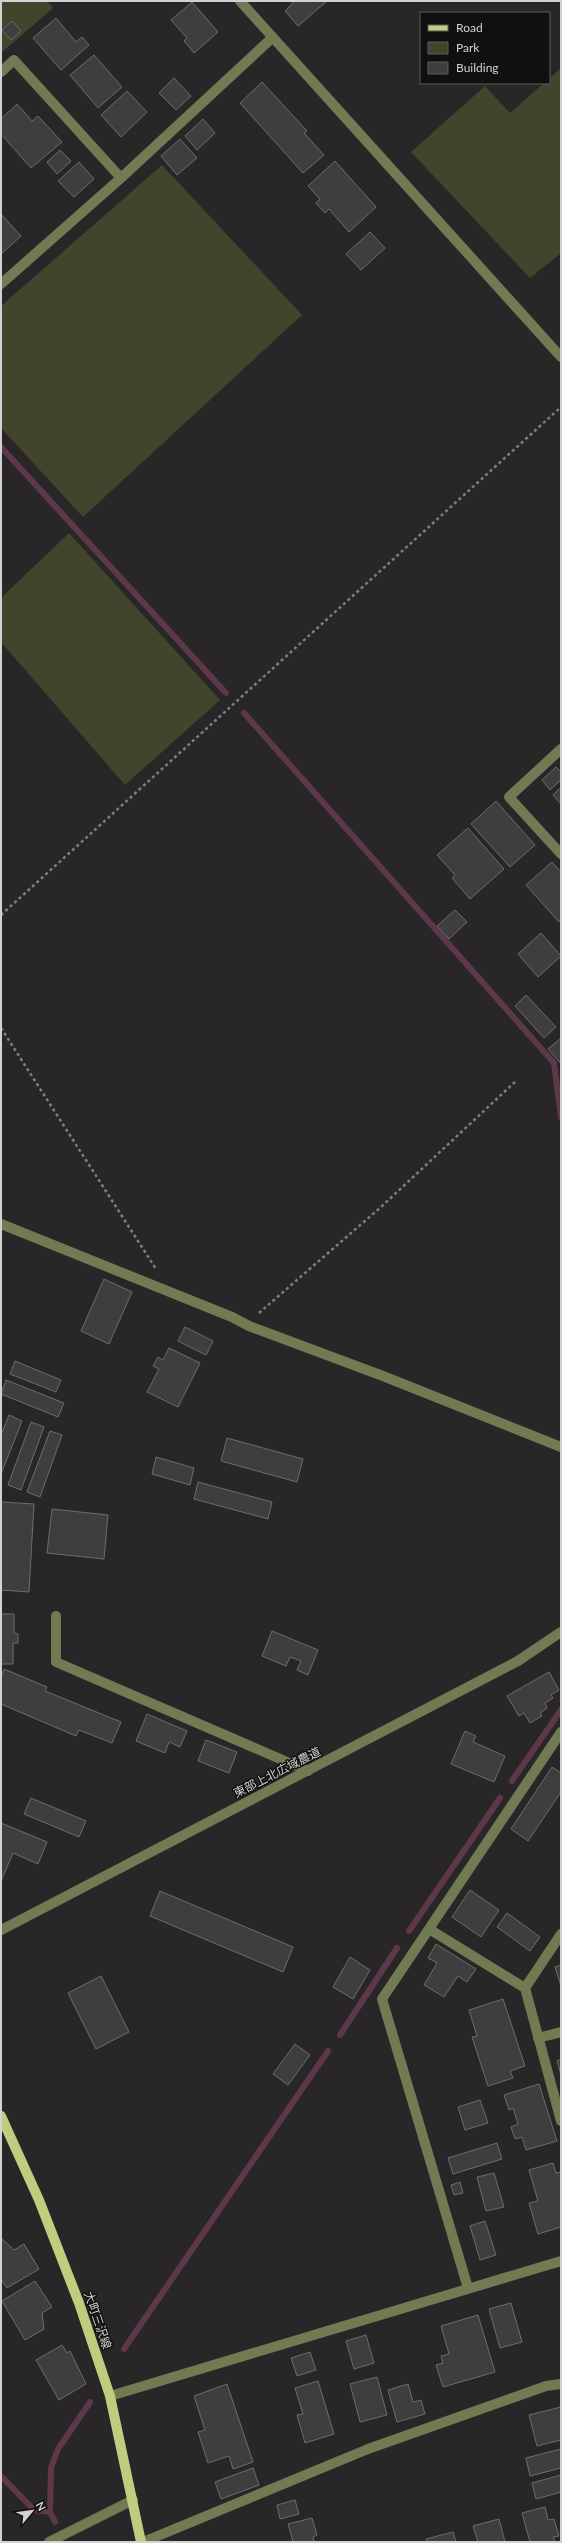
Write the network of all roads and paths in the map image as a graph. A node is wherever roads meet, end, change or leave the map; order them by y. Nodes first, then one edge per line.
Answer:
1 (240, 1) edge
2 (272, 38) junction
3 (1, 72) edge
4 (121, 178) junction
5 (1, 284) edge
6 (561, 357) edge
7 (561, 406) edge
8 (561, 749) edge
9 (561, 854) edge
10 (1, 915) edge
11 (1, 1028) edge
12 (517, 1080) dead end
13 (1, 1224) edge
14 (173, 1295) junction
15 (249, 1326) junction
16 (561, 1447) edge
17 (56, 1616) dead end
18 (561, 1632) edge
19 (561, 1732) edge
20 (308, 1771) junction
21 (429, 1929) junction
22 (1, 1930) edge
23 (561, 1934) edge
24 (525, 1988) junction
25 (561, 2032) edge
26 (538, 2038) junction
27 (1, 2116) edge
28 (561, 2121) edge
29 (561, 2260) edge
30 (468, 2288) junction
31 (561, 2384) edge
32 (110, 2396) junction
33 (133, 2500) junction
34 (49, 2542) edge
35 (142, 2542) edge

1 - 2 street
2 - 4 street
2 - 6 street
3 - 4 street
4 - 5 street
7 - 10 path
8 - 9 street
11 - 14 path
12 - 15 path
13 - 14 street
14 - 15 street
15 - 16 street
17 - 20 street
18 - 20 street, 東部上北広域農道
19 - 21 street
20 - 22 street, 東部上北広域農道
21 - 24 street
21 - 30 street
23 - 24 street
24 - 26 street
25 - 26 street
26 - 28 street
27 - 32 main road, 大町三沢線
29 - 30 street
30 - 32 street
31 - 35 street
32 - 33 main road, 大町三沢線
33 - 34 street
33 - 35 main road, 大町三沢線

